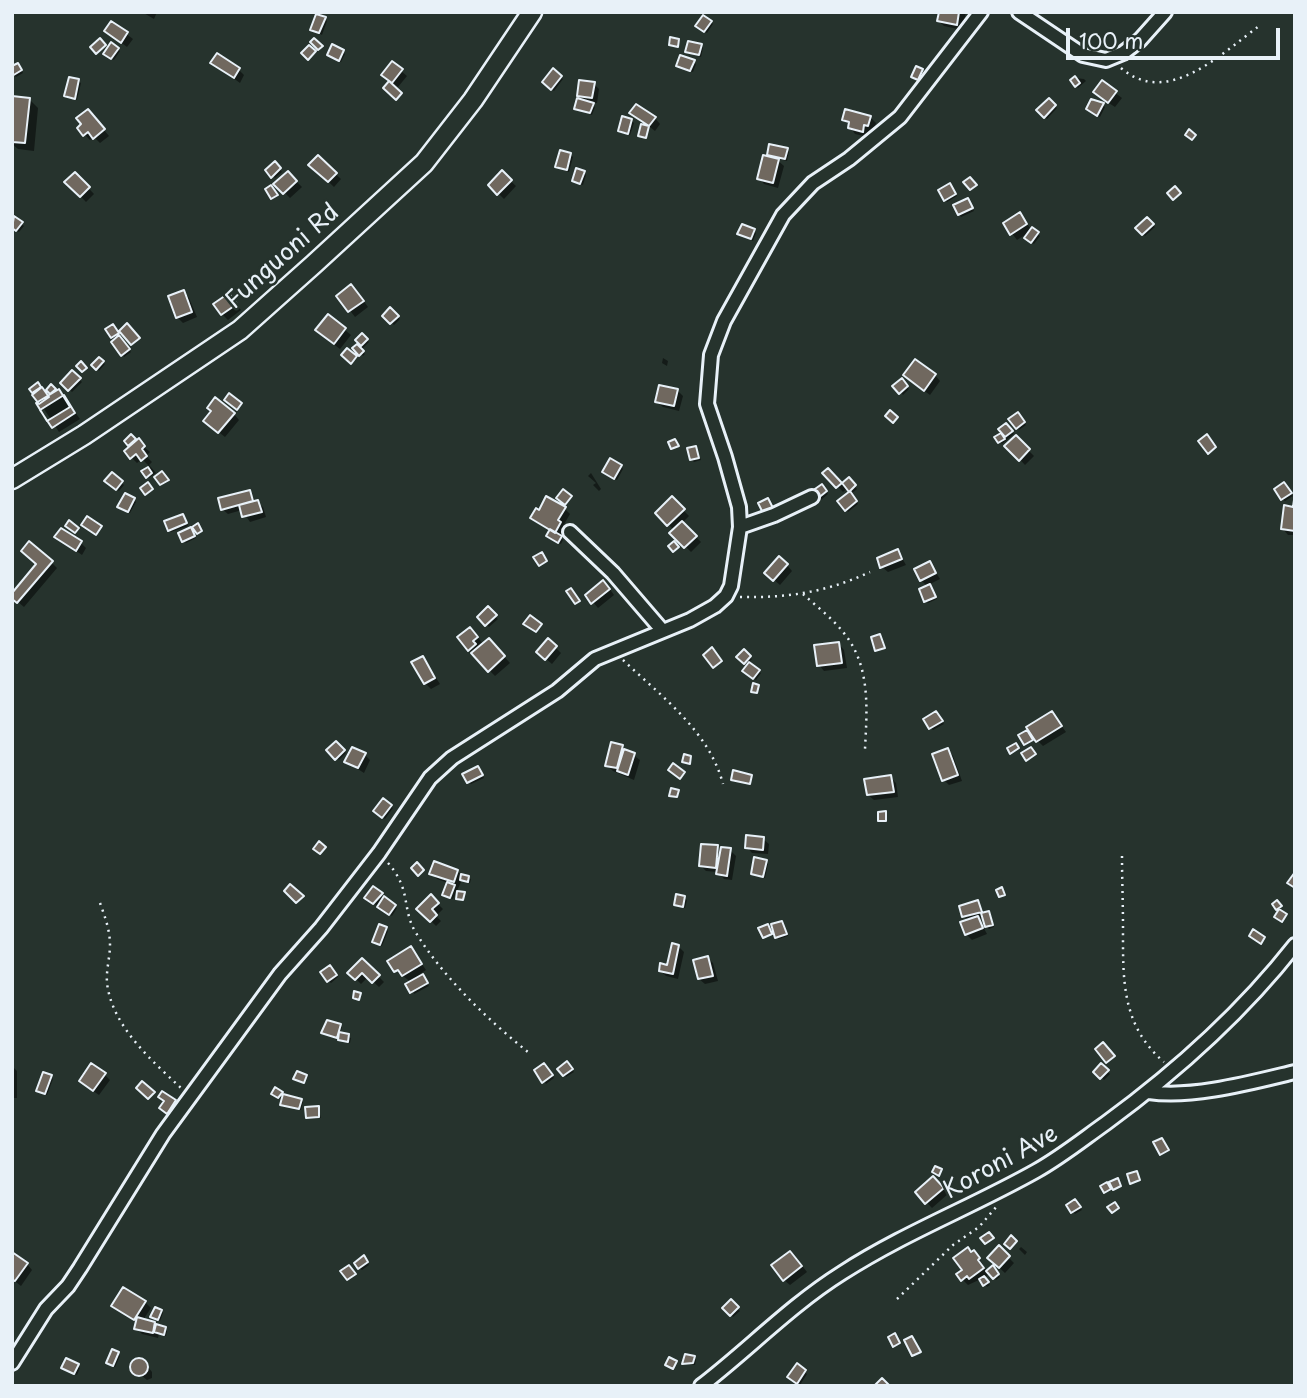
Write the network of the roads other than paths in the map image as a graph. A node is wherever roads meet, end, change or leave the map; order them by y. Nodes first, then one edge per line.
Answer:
1 (532, 12) edge
2 (981, 12) edge
3 (1019, 12) edge
4 (1165, 12) edge
5 (12, 479) edge
6 (812, 497) dead end
7 (740, 527) junction
8 (570, 532) dead end
9 (662, 630) junction
10 (1295, 946) edge
11 (1295, 1072) edge
12 (1149, 1092) junction
13 (12, 1363) edge
14 (701, 1386) edge

1 - 5 street, Funguoni Rd
2 - 7 street
3 - 4 street
6 - 7 street
7 - 9 street
8 - 9 street
9 - 13 street
10 - 12 street, Koroni Ave
11 - 12 street
12 - 14 street, Koroni Ave

